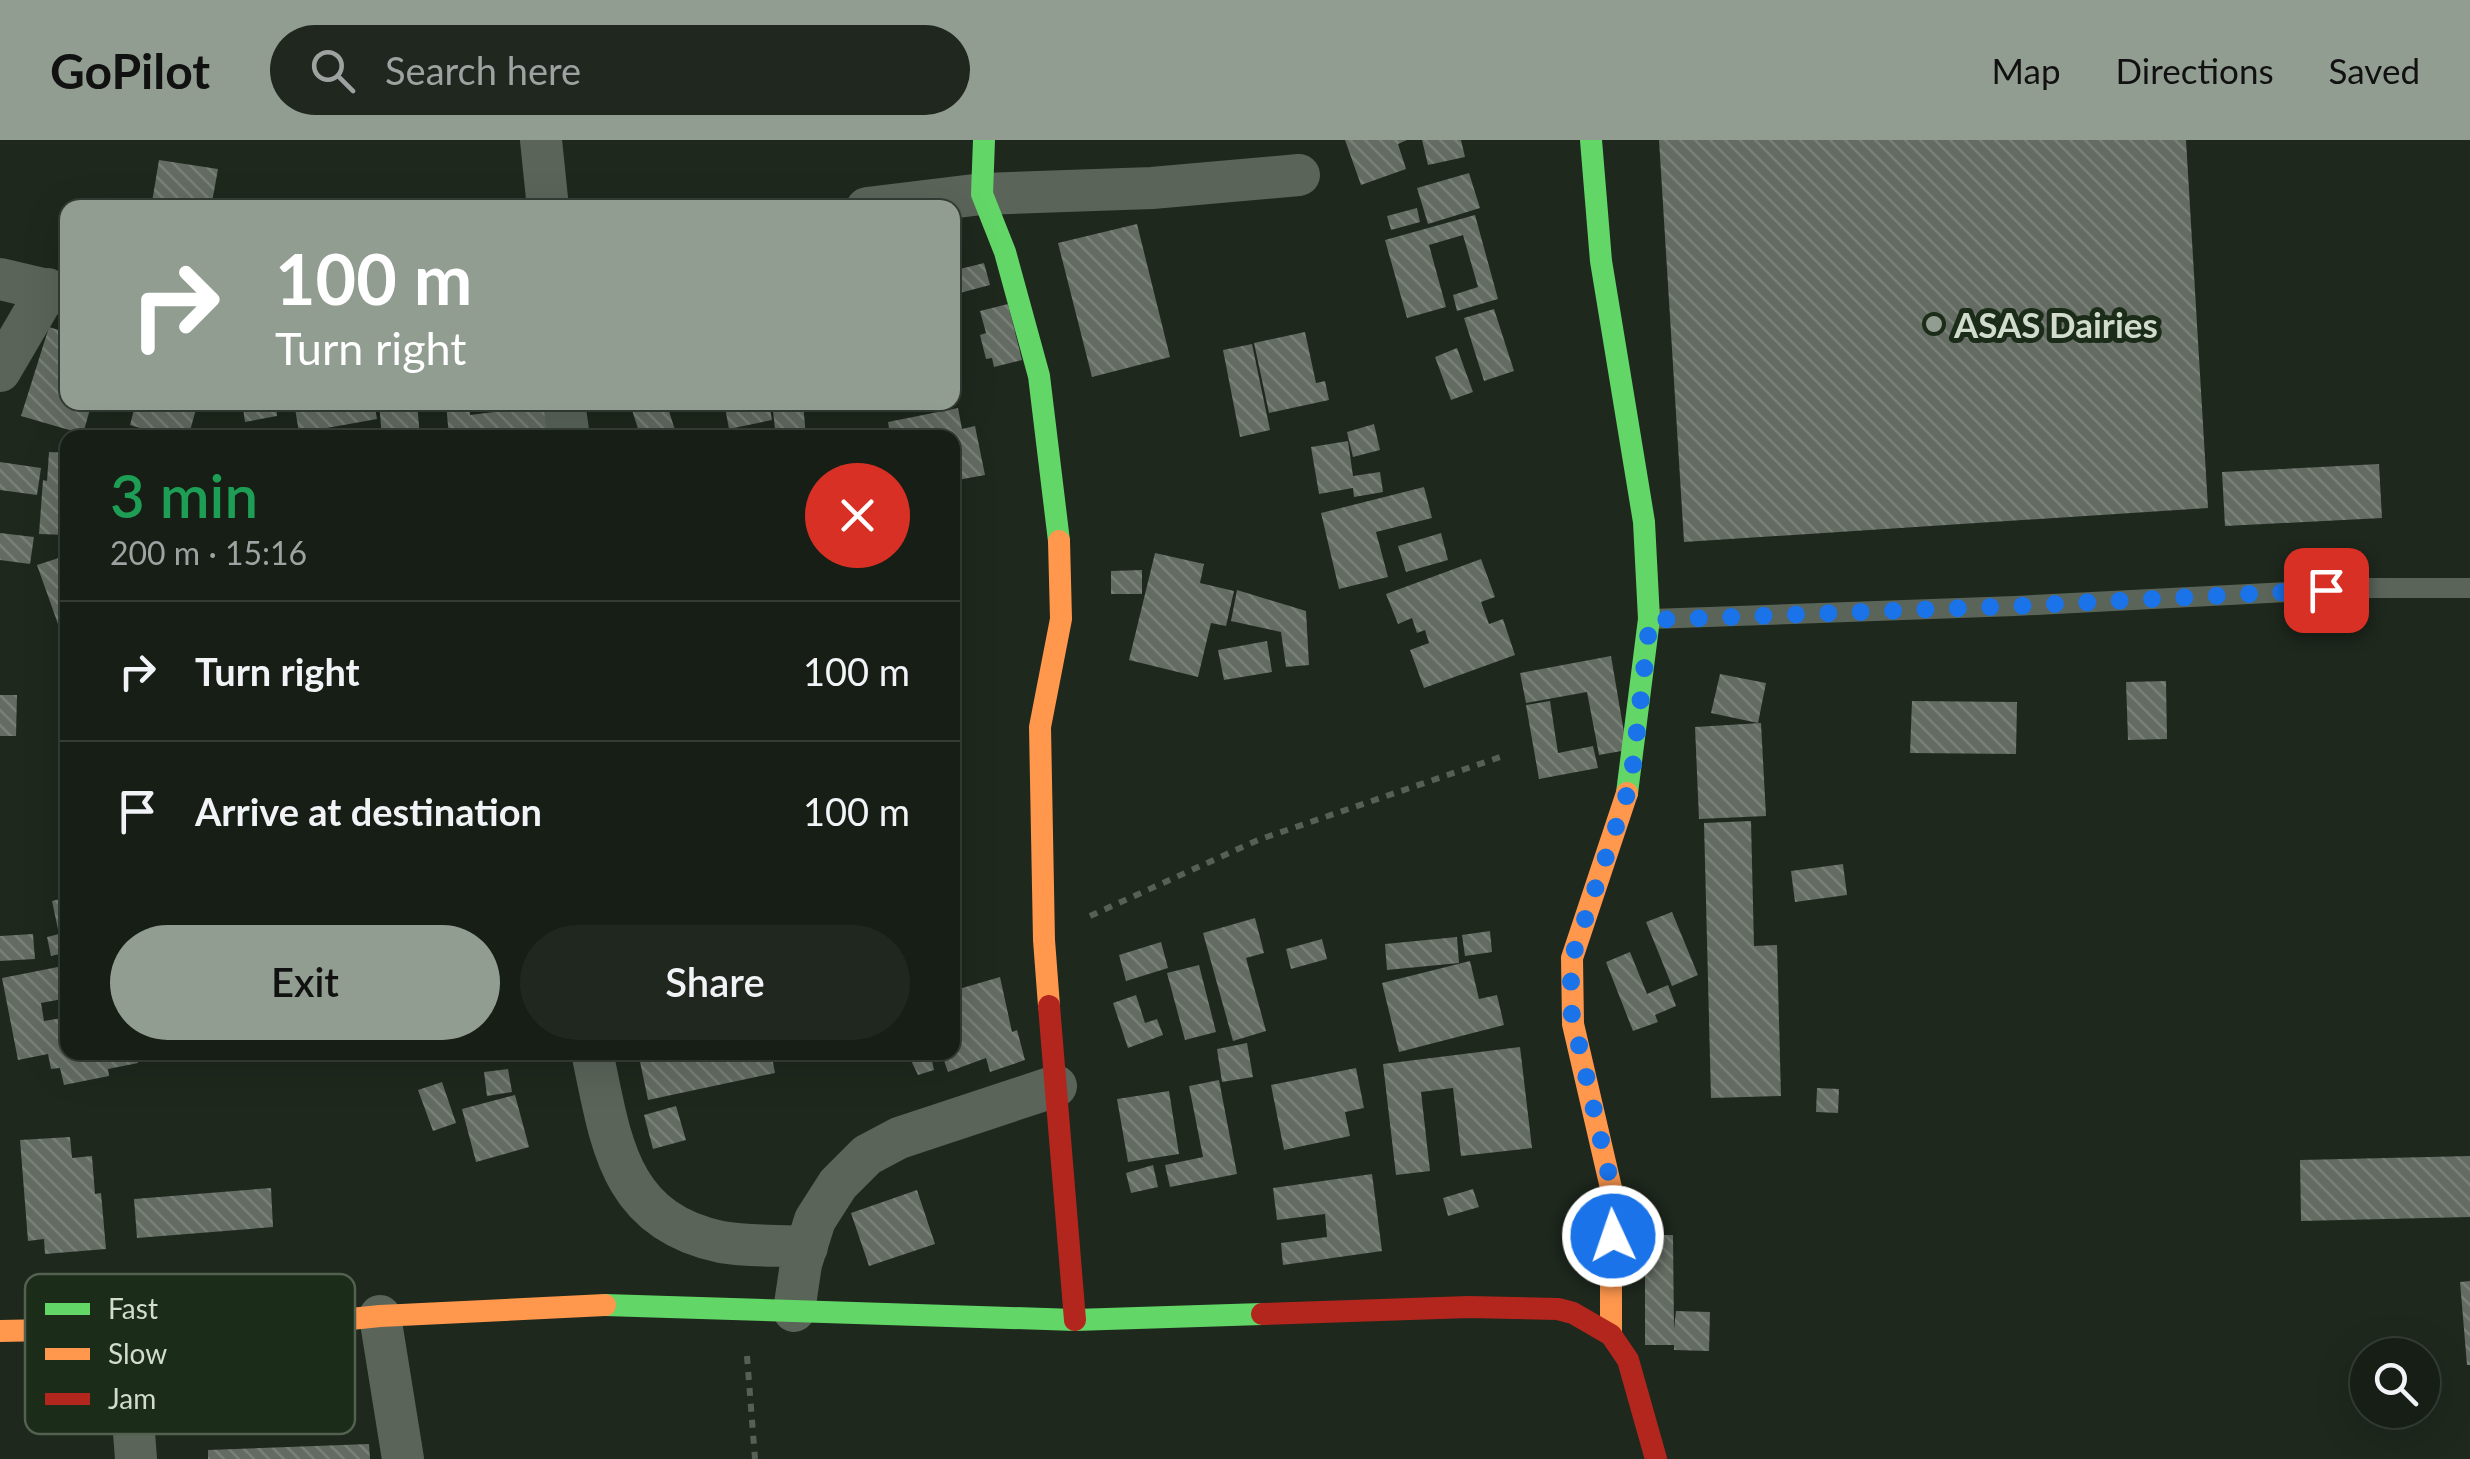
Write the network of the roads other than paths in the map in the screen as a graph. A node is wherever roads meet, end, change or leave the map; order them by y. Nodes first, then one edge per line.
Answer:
1 (541, 140) edge
2 (984, 140) edge
3 (1591, 140) edge
4 (1300, 175) dead end
5 (982, 194) junction
6 (547, 200) edge
7 (933, 200) edge
8 (0, 279) edge
9 (58, 292) edge
10 (0, 370) edge
11 (2470, 588) edge
12 (1650, 620) junction
13 (594, 1060) edge
14 (1056, 1086) junction
15 (807, 1246) junction
16 (794, 1310) junction
17 (380, 1316) junction
18 (355, 1319) edge
19 (1075, 1320) junction
20 (25, 1330) edge
21 (0, 1331) edge
22 (1612, 1335) junction
23 (134, 1434) edge
24 (136, 1459) edge
25 (403, 1459) edge
26 (1656, 1459) edge

1 - 6 street
2 - 5 street
3 - 12 street
4 - 5 street
5 - 7 street
5 - 14 street
8 - 9 street
9 - 10 street
11 - 12 lane
12 - 22 street
13 - 15 street
14 - 15 street
14 - 19 street
15 - 16 street
16 - 17 street
16 - 19 street
17 - 18 street
17 - 25 street
19 - 22 street
20 - 21 street
22 - 26 street
23 - 24 street

